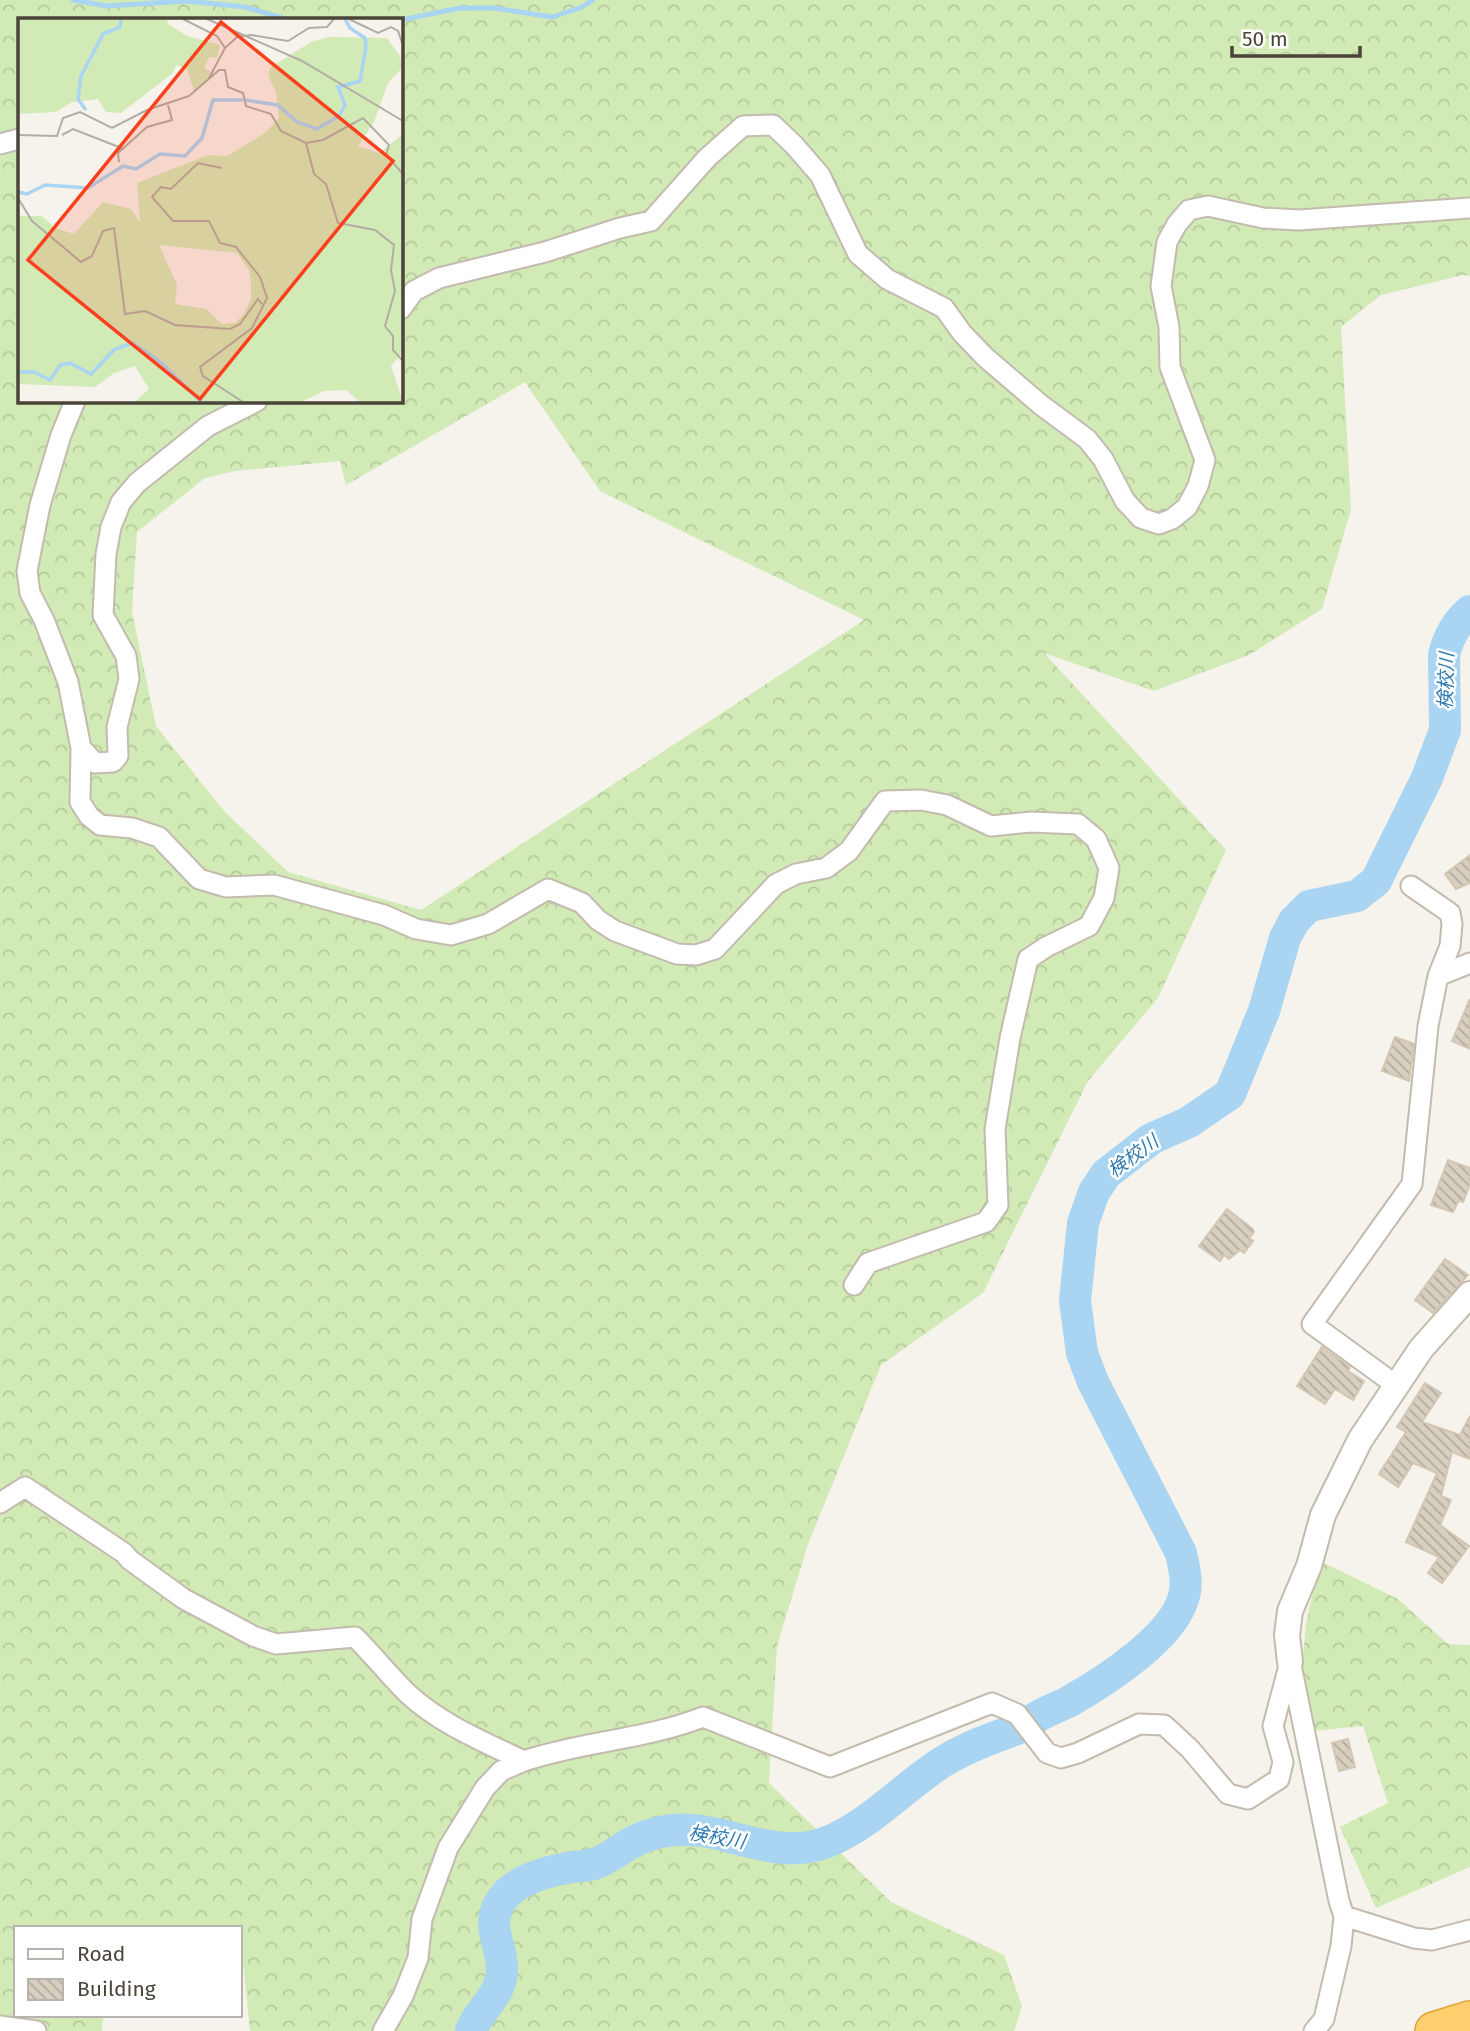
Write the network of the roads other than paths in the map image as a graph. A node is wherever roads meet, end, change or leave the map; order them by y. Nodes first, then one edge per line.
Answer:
1 (18, 139) edge
2 (0, 144) edge
3 (1470, 208) edge
4 (402, 308) edge
5 (75, 402) edge
6 (255, 402) edge
7 (81, 748) junction
8 (1411, 886) dead end
9 (1470, 963) edge
10 (1438, 976) junction
11 (854, 1285) dead end
12 (1470, 1294) edge
13 (1397, 1386) junction
14 (0, 1503) edge
15 (1290, 1662) junction
16 (524, 1761) junction
17 (1344, 1916) junction
18 (1470, 1930) edge
19 (1470, 2020) edge
20 (0, 2026) edge
21 (36, 2031) edge
22 (383, 2031) edge
23 (1314, 2031) edge
24 (1433, 2031) edge

1 - 2 street
3 - 4 street
5 - 7 street
6 - 7 street
7 - 11 street
8 - 10 street
9 - 10 street
10 - 13 street
12 - 13 street
13 - 15 street
14 - 16 street
15 - 16 street
15 - 17 street
16 - 22 street
17 - 18 street
17 - 23 street
19 - 24 highway
20 - 21 street

